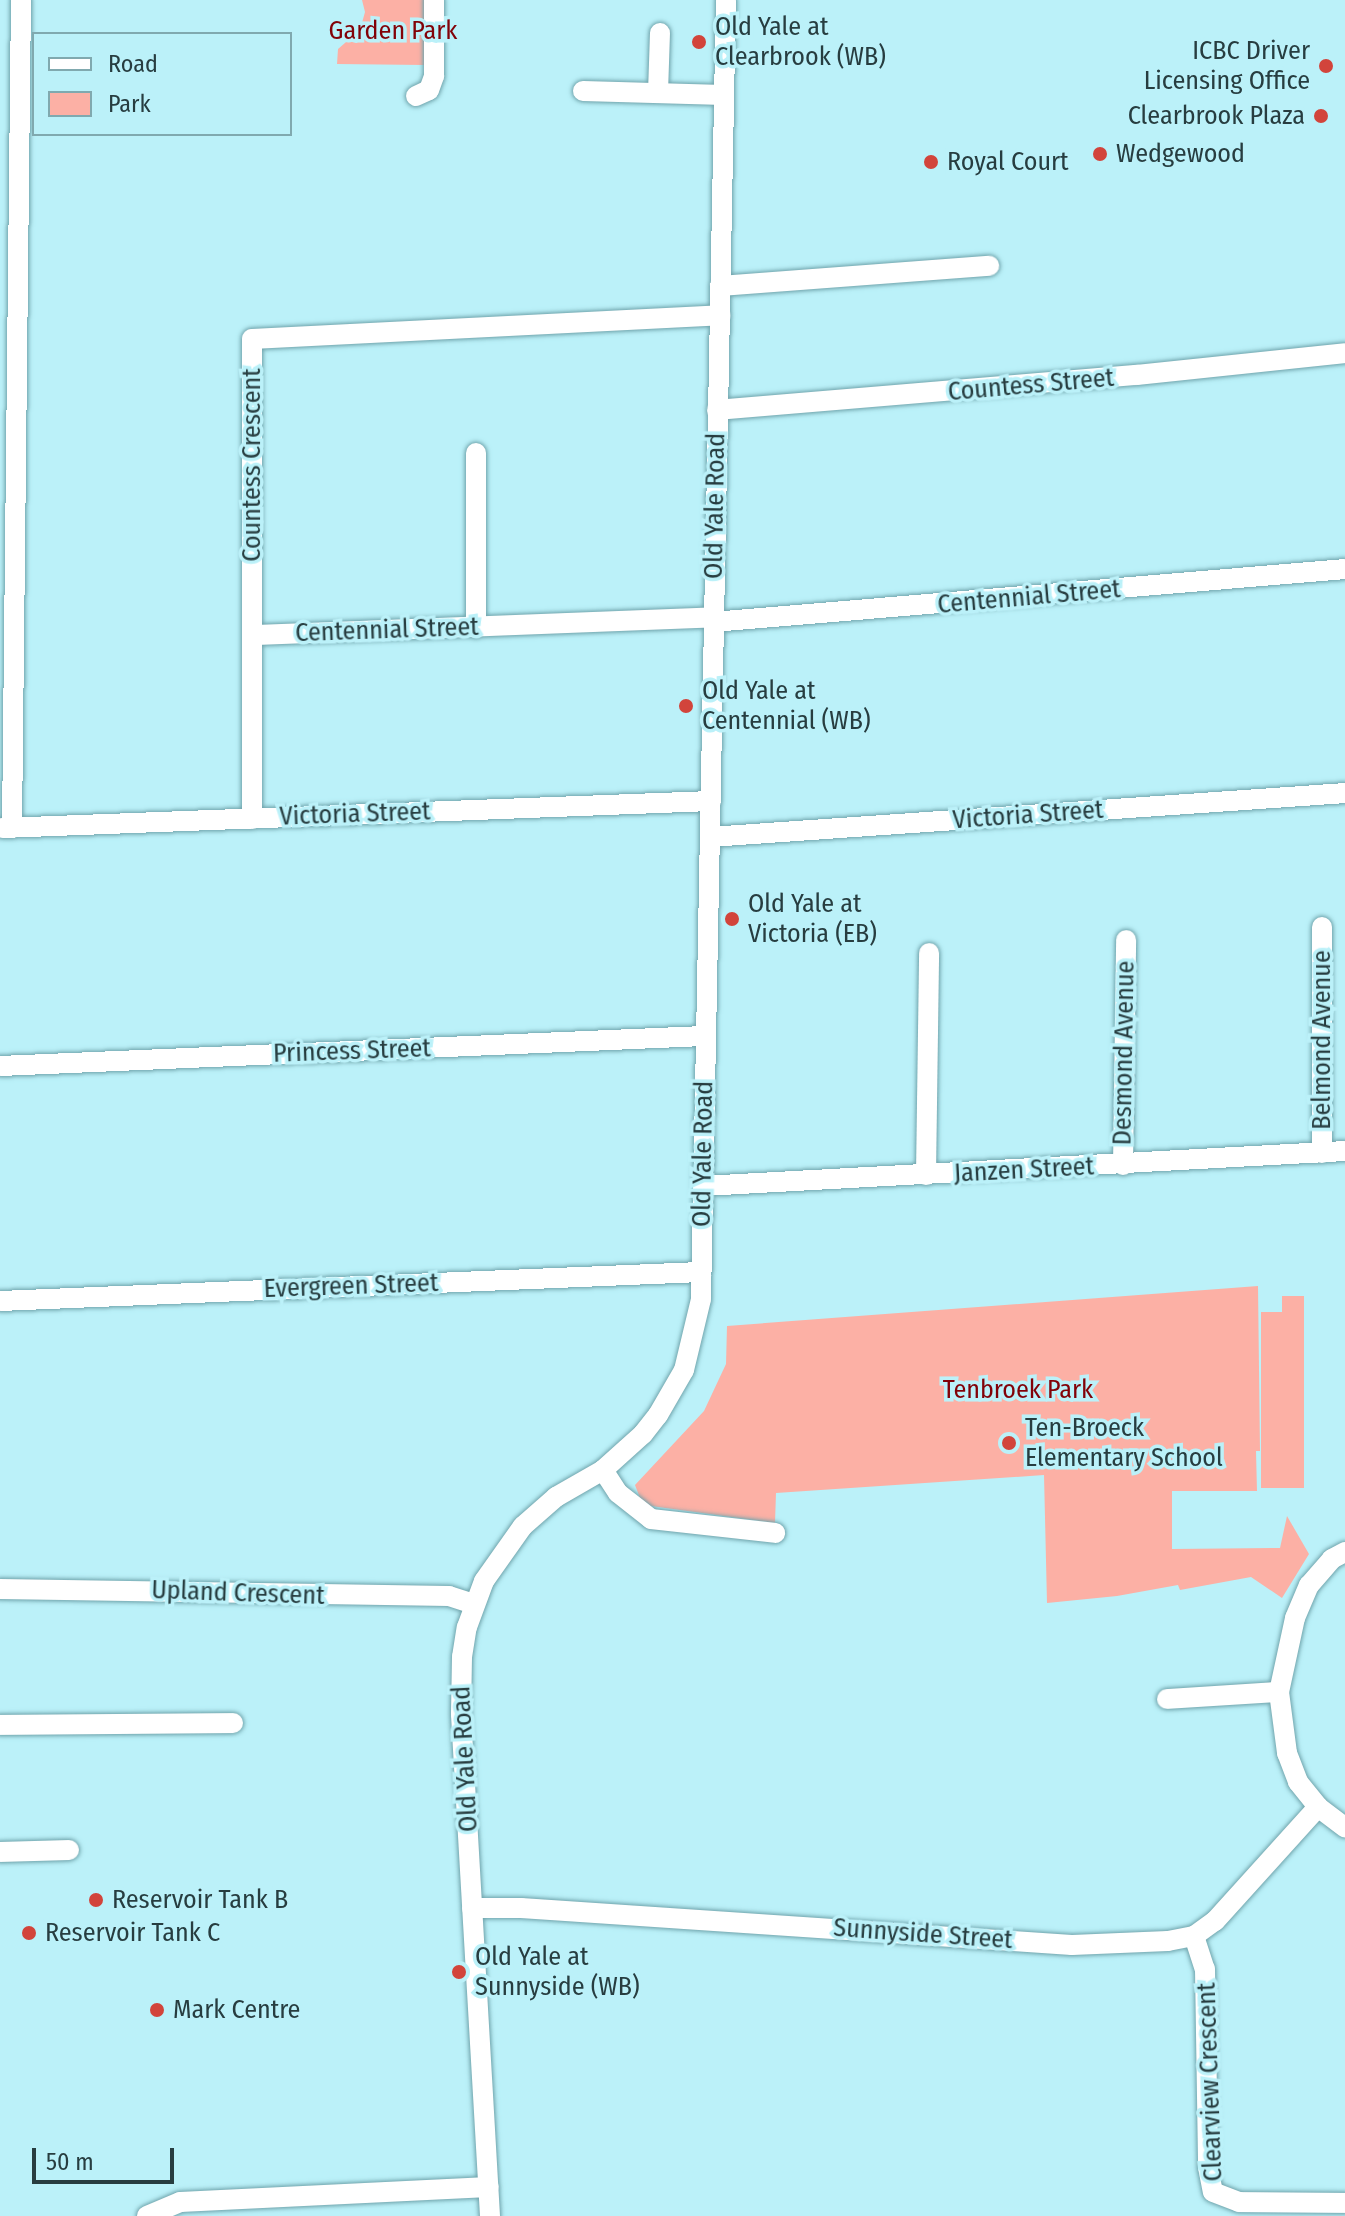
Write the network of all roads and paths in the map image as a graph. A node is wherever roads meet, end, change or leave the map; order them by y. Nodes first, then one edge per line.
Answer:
1 (21, 0) edge
2 (434, 0) edge
3 (726, 0) edge
4 (660, 33) dead end
5 (583, 91) dead end
6 (658, 93) junction
7 (724, 95) junction
8 (416, 96) dead end
9 (989, 266) dead end
10 (720, 286) junction
11 (720, 315) junction
12 (1345, 353) edge
13 (717, 410) junction
14 (476, 453) dead end
15 (1345, 569) edge
16 (7, 583) edge
17 (713, 620) junction
18 (476, 628) junction
19 (253, 635) junction
20 (1345, 793) edge
21 (710, 801) junction
22 (252, 819) junction
23 (6, 828) edge
24 (710, 837) junction
25 (1322, 927) dead end
26 (1126, 940) dead end
27 (929, 953) dead end
28 (704, 1036) junction
29 (0, 1066) edge
30 (1345, 1151) edge
31 (1322, 1153) junction
32 (1123, 1165) junction
33 (926, 1175) junction
34 (703, 1186) junction
35 (701, 1272) junction
36 (0, 1301) edge
37 (603, 1470) junction
38 (775, 1533) dead end
39 (1345, 1552) edge
40 (0, 1589) edge
41 (474, 1604) junction
42 (1279, 1692) junction
43 (1167, 1699) dead end
44 (233, 1723) dead end
45 (0, 1725) edge
46 (1318, 1807) junction
47 (1345, 1827) edge
48 (69, 1850) dead end
49 (0, 1852) edge
50 (472, 1908) junction
51 (1194, 1936) junction
52 (489, 2187) junction
53 (1345, 2203) edge
54 (147, 2216) edge
55 (490, 2216) edge

1 - 16 street
2 - 8 street
3 - 7 street, Old Yale Road
4 - 6 street
5 - 6 street
6 - 7 street
7 - 10 street, Old Yale Road
9 - 10 street
10 - 11 street, Old Yale Road
11 - 13 street, Old Yale Road
11 - 19 street, Countess Crescent
12 - 13 street, Countess Street
13 - 17 street, Old Yale Road
14 - 18 street
15 - 17 street, Centennial Street
16 - 23 street
17 - 18 street, Centennial Street
17 - 21 street, Old Yale Road
18 - 19 street, Centennial Street
19 - 22 street, Countess Crescent
20 - 24 street, Victoria Street
21 - 22 street, Victoria Street
21 - 24 street, Old Yale Road
22 - 23 street, Victoria Street
24 - 28 street, Old Yale Road
25 - 31 street, Belmond Avenue
26 - 32 street, Desmond Avenue
27 - 33 street
28 - 29 street, Princess Street
28 - 34 street, Old Yale Road
30 - 31 street, Janzen Street
31 - 32 street, Janzen Street
32 - 33 street, Janzen Street
33 - 34 street, Janzen Street
34 - 35 street, Old Yale Road
35 - 36 street, Evergreen Street
35 - 37 street, Old Yale Road
37 - 38 street
37 - 41 street, Old Yale Road
39 - 42 street
40 - 41 street, Upland Crescent
41 - 50 street, Old Yale Road
42 - 43 street
42 - 46 street
44 - 45 street
46 - 47 street
46 - 51 street
48 - 49 street
50 - 51 street, Sunnyside Street
50 - 52 street, Old Yale Road
51 - 53 street, Clearview Crescent
52 - 54 street
52 - 55 street, Old Yale Road

